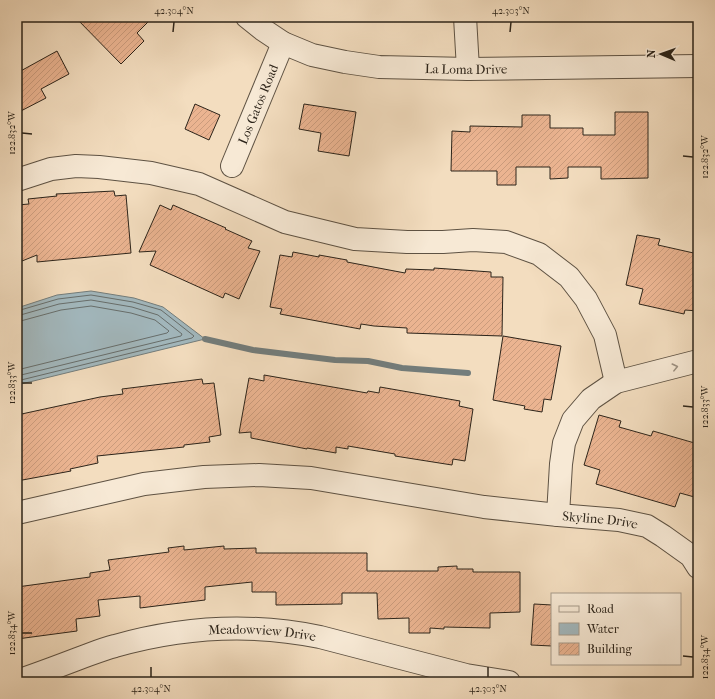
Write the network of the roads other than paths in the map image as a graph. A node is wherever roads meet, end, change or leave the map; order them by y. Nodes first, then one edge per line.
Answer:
1 (247, 17) edge
2 (465, 17) edge
3 (283, 42) junction
4 (698, 66) edge
5 (468, 69) junction
6 (232, 166) dead end
7 (17, 180) edge
8 (698, 361) edge
9 (616, 382) junction
10 (17, 513) edge
11 (558, 515) junction
12 (696, 558) edge
13 (17, 681) edge
14 (509, 682) edge

1 - 3 street, La Loma Drive
2 - 5 street
3 - 5 street, La Loma Drive
3 - 6 street, Los Gatos Road
4 - 5 street, La Loma Drive
7 - 9 street
9 -> 8 street, Skyline Drive
9 - 11 street, Skyline Drive
10 - 11 street
11 - 12 street, Skyline Drive
13 - 14 street, Meadowview Drive

